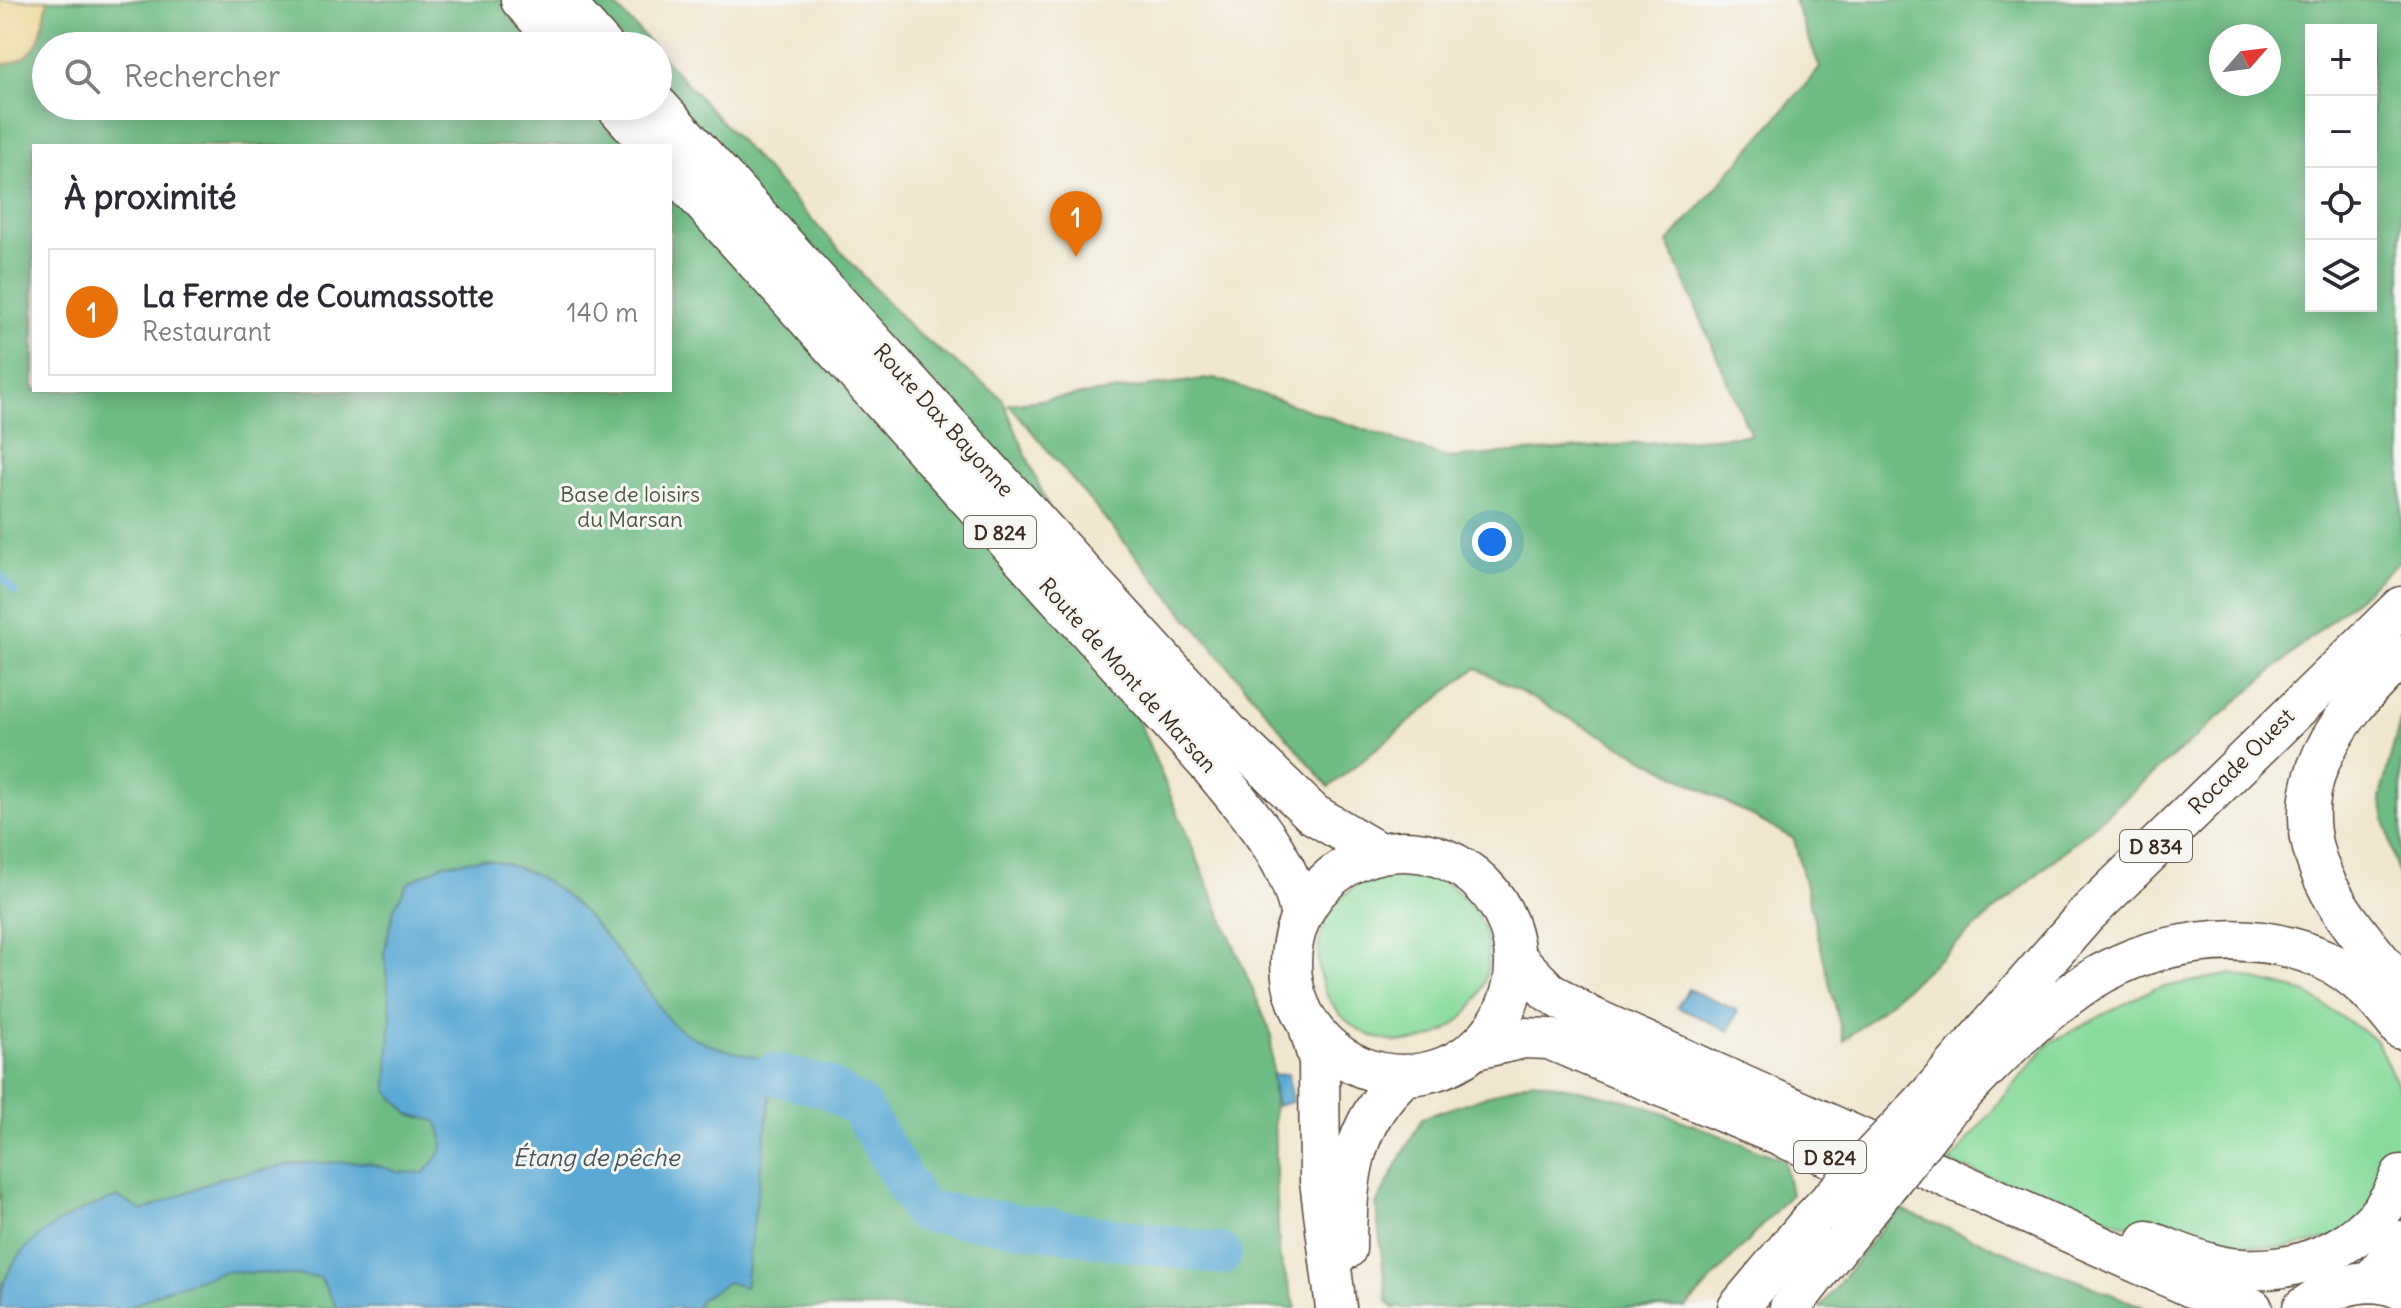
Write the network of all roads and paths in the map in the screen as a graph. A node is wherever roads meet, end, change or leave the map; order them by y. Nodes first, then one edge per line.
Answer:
1 (521, 0) edge
2 (562, 0) edge
3 (550, 32) edge
4 (591, 32) edge
5 (629, 120) edge
6 (671, 120) edge
7 (650, 144) edge
8 (672, 168) edge
9 (2401, 607) edge
10 (2401, 656) edge
11 (1379, 853) junction
12 (1301, 917) junction
13 (1515, 957) junction
14 (2401, 986) edge
15 (1308, 1023) junction
16 (2401, 1029) edge
17 (1476, 1049) junction
18 (1404, 1076) junction
19 (1937, 1104) junction
20 (2401, 1175) edge
21 (1946, 1178) junction
22 (1831, 1225) junction
23 (2401, 1241) edge
24 (2386, 1285) edge
25 (1336, 1308) edge
26 (1356, 1308) edge
27 (1738, 1308) edge
28 (1773, 1308) edge
29 (1790, 1308) edge
30 (2177, 1308) edge
31 (2252, 1308) edge
32 (2303, 1308) edge

1 - 3 main road
2 - 4 main road
5 - 7 main road
6 - 11 main road, Route Dax Bayonne / D 824
8 - 12 main road, Route de Mont de Marsan / D 824
9 - 19 main road, Rocade Ouest / D 834
10 - 14 main road
11 - 12 main road
11 - 13 main road
12 - 15 main road
13 - 17 main road
13 - 21 main road, D 824
15 - 18 main road
15 - 25 main road
16 - 19 main road
17 - 18 main road
17 - 30 main road, D 824
18 - 26 main road
19 - 22 main road, D 834, bridge
20 - 21 main road, D 824
21 - 31 main road, D 824
22 - 27 main road
22 - 28 main road, D 834
22 - 29 main road
23 - 24 main road
24 - 32 main road

